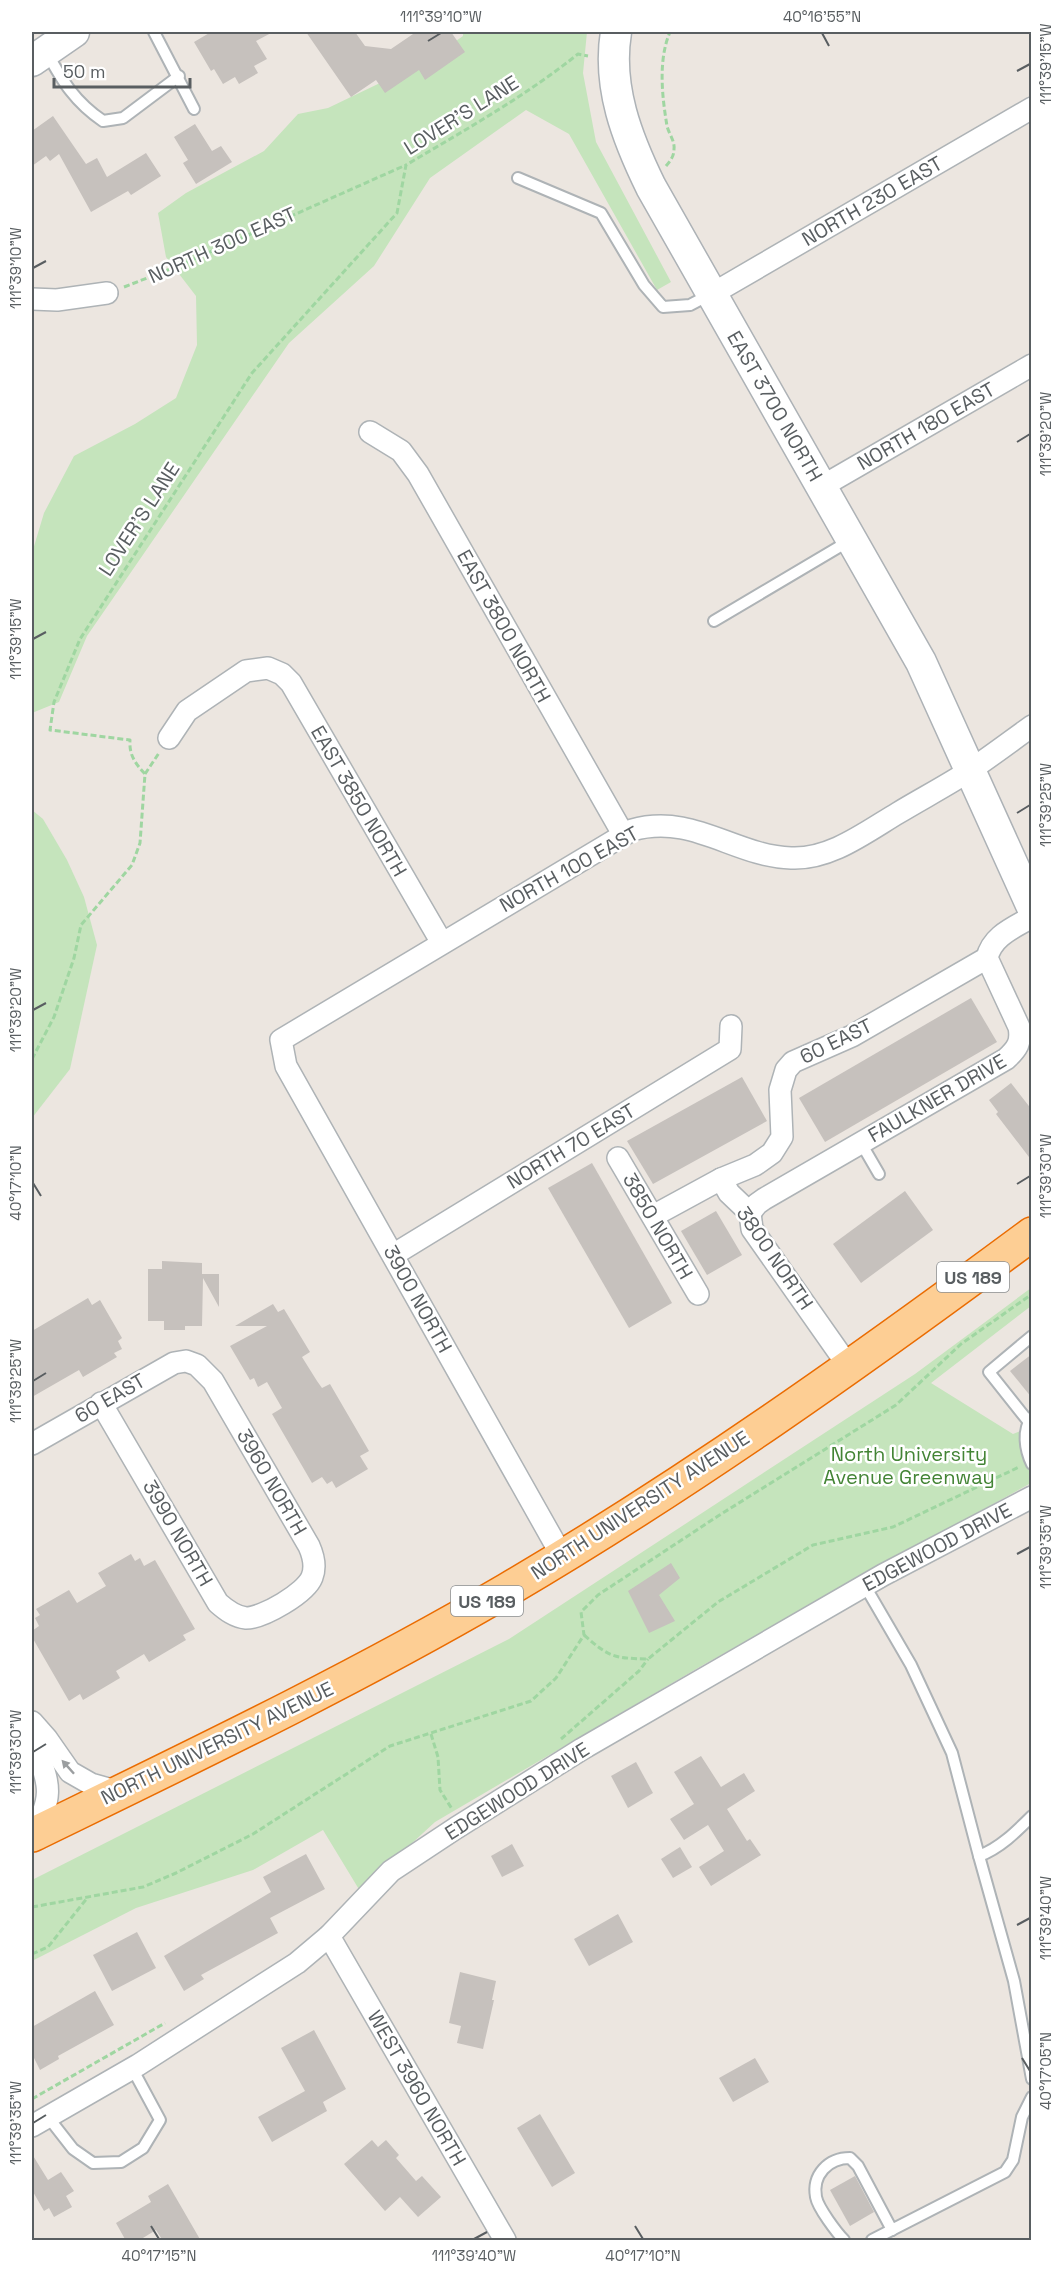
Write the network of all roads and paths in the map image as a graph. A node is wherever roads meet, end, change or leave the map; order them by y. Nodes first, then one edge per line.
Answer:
1 (74, 32) edge
2 (154, 32) edge
3 (616, 32) edge
4 (670, 32) edge
5 (39, 56) edge
6 (588, 56) dead end
7 (178, 76) junction
8 (1032, 108) edge
9 (194, 109) dead end
10 (406, 165) junction
11 (665, 167) dead end
12 (518, 178) dead end
13 (107, 294) joint
14 (712, 294) junction
15 (32, 299) edge
16 (1032, 365) edge
17 (370, 432) dead end
18 (821, 487) junction
19 (852, 540) junction
20 (714, 621) dead end
21 (1032, 726) edge
22 (169, 738) joint
23 (969, 771) junction
24 (145, 774) junction
25 (623, 834) junction
26 (1032, 907) edge
27 (1032, 918) edge
28 (442, 943) junction
29 (987, 958) junction
30 (731, 1026) dead end
31 (281, 1040) joint
32 (32, 1059) edge
33 (861, 1143) junction
34 (618, 1158) dead end
35 (879, 1174) dead end
36 (721, 1179) junction
37 (750, 1213) junction
38 (653, 1216) junction
39 (1032, 1234) edge
40 (393, 1255) junction
41 (698, 1294) dead end
42 (1032, 1294) edge
43 (1032, 1336) edge
44 (191, 1363) joint
45 (849, 1367) junction
46 (101, 1403) junction
47 (1030, 1419) edge
48 (32, 1444) edge
49 (1031, 1463) edge
50 (1032, 1497) edge
51 (562, 1556) junction
52 (865, 1586) junction
53 (281, 1603) joint
54 (584, 1635) junction
55 (32, 1722) edge
56 (32, 1731) edge
57 (431, 1733) junction
58 (119, 1792) junction
59 (454, 1814) dead end
60 (1032, 1816) edge
61 (32, 1835) edge
62 (979, 1856) junction
63 (88, 1897) junction
64 (32, 1907) edge
65 (329, 1936) junction
66 (32, 1954) edge
67 (132, 2068) junction
68 (1032, 2079) edge
69 (1032, 2097) edge
70 (40, 2121) edge
71 (892, 2230) junction
72 (505, 2241) edge
73 (844, 2241) edge
74 (872, 2241) edge

1 - 5 main road
2 - 7 lane
3 - 14 main road, EAST 3700 NORTH
4 - 11 path
5 - 7 lane
6 - 10 path, LOVER'S LANE
7 - 9 lane
8 - 14 street, NORTH 230 EAST
10 - 13 path, NORTH 300 EAST
10 - 24 path, LOVER'S LANE
12 - 14 lane
13 - 15 street
14 - 18 main road, EAST 3700 NORTH
16 - 18 street, NORTH 180 EAST
17 - 25 street, EAST 3800 NORTH
18 - 19 main road, EAST 3700 NORTH
19 - 20 lane
19 - 23 main road, EAST 3700 NORTH
21 - 23 street, NORTH 100 EAST
22 - 24 path
22 - 28 street, EAST 3850 NORTH
23 - 25 street, NORTH 100 EAST
23 - 26 main road, EAST 3700 NORTH
24 - 32 path
25 - 28 street, NORTH 100 EAST
27 - 29 street
28 - 31 street, NORTH 100 EAST
29 - 33 street, FAULKNER DRIVE
29 - 36 street, 60 EAST
30 - 40 street, NORTH 70 EAST
31 - 40 street, 3900 NORTH
33 - 35 lane
33 - 37 street, FAULKNER DRIVE
34 - 38 street, 3850 NORTH
36 - 37 street, 3800 NORTH
36 - 38 street, 60 EAST
37 - 45 street, 3800 NORTH
38 - 41 street, 3850 NORTH
39 - 45 highway, NORTH UNIVERSITY AVENUE / US 189
40 - 51 street, 3900 NORTH
42 - 54 path
43 - 47 lane
44 - 46 street, 60 EAST
44 - 53 street, 3960 NORTH
45 - 51 highway, NORTH UNIVERSITY AVENUE / US 189
46 - 48 street, 60 EAST
46 - 53 street, 3990 NORTH
47 - 49 lane
49 - 54 path
50 - 52 street, EDGEWOOD DRIVE
51 - 58 highway, NORTH UNIVERSITY AVENUE / US 189
52 - 62 lane
52 - 65 street, EDGEWOOD DRIVE
54 - 57 path
58 -> 55 street
56 - 61 street
57 - 59 path
57 - 63 path
58 - 61 highway, NORTH UNIVERSITY AVENUE / US 189
60 - 62 lane
62 - 68 lane
63 - 64 path
63 - 66 path
65 - 67 street, EDGEWOOD DRIVE
65 - 72 street, WEST 3960 NORTH
67 - 70 street, EDGEWOOD DRIVE
67 - 70 lane
69 - 71 lane
71 - 73 lane
71 - 74 lane

